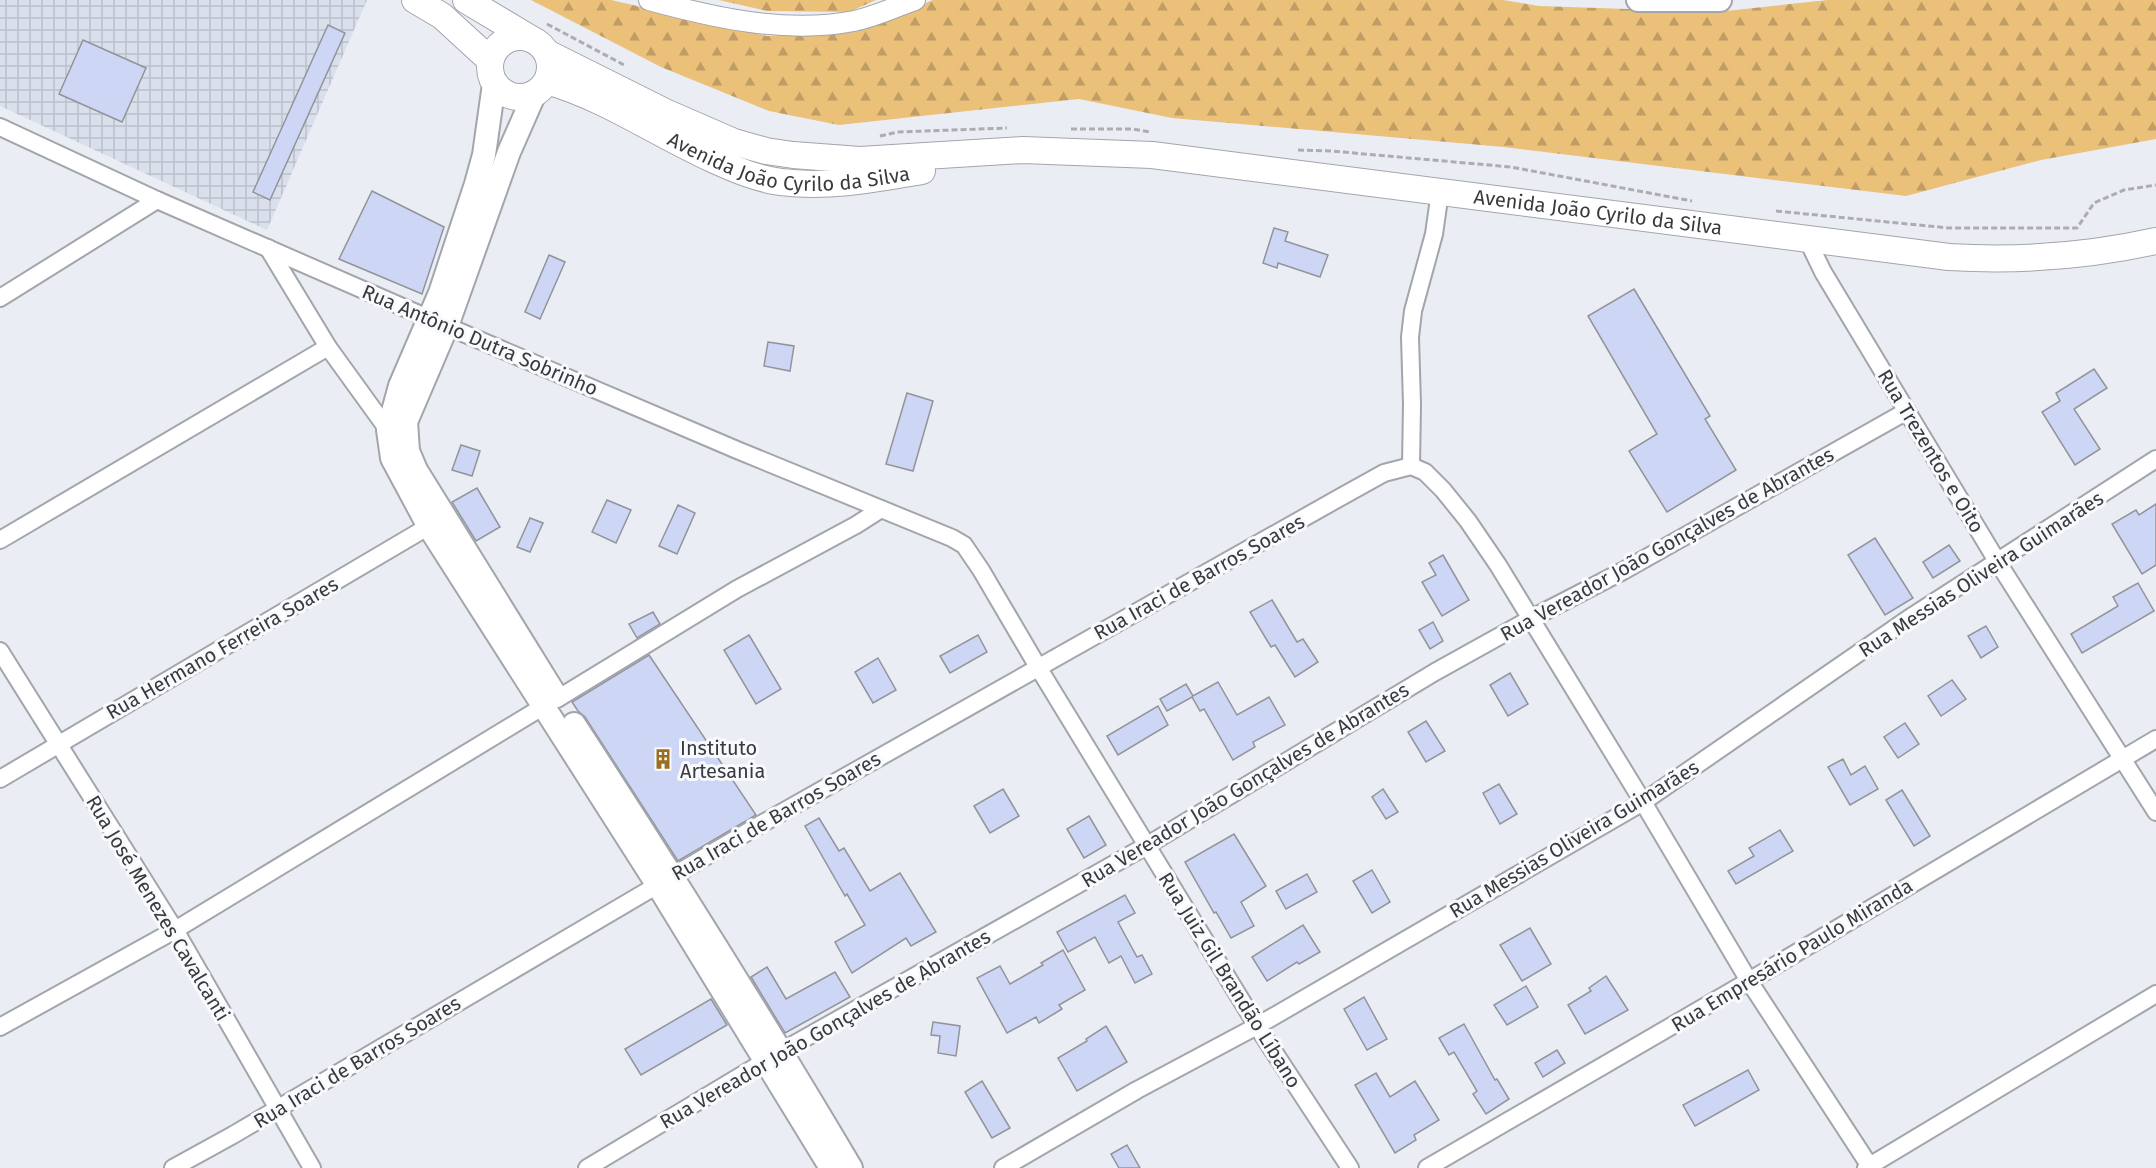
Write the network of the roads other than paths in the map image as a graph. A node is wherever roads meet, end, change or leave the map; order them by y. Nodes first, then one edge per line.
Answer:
1 (416, 0) edge
2 (466, 0) edge
3 (649, 0) edge
4 (915, 0) edge
5 (1638, 0) edge
6 (1720, 0) edge
7 (539, 46) junction
8 (492, 72) junction
9 (541, 88) junction
10 (0, 127) edge
11 (1040, 151) junction
12 (1440, 192) junction
13 (157, 200) junction
14 (1807, 239) junction
15 (2156, 241) edge
16 (268, 248) junction
17 (0, 298) edge
18 (439, 322) junction
19 (328, 347) junction
20 (1907, 411) junction
21 (388, 430) junction
22 (2156, 459) edge
23 (1411, 466) junction
24 (881, 509) junction
25 (437, 522) junction
26 (0, 540) edge
27 (964, 545) joint
28 (1997, 561) junction
29 (1532, 618) junction
30 (0, 651) edge
31 (1038, 667) junction
32 (550, 702) junction
33 (2156, 739) edge
34 (58, 744) junction
35 (2123, 760) junction
36 (0, 779) edge
37 (1643, 802) junction
38 (2156, 812) edge
39 (1146, 846) junction
40 (665, 880) junction
41 (175, 930) junction
42 (1749, 981) junction
43 (2156, 994) edge
44 (1257, 1026) junction
45 (0, 1027) edge
46 (774, 1055) junction
47 (277, 1109) junction
48 (1869, 1167) edge
49 (173, 1168) edge
50 (312, 1168) edge
51 (587, 1168) edge
52 (831, 1168) edge
53 (851, 1168) edge
54 (1003, 1168) edge
55 (1350, 1168) edge
56 (1427, 1168) edge

1 - 8 main road, Avenida João Cyrilo da Silva
2 - 7 main road, Avenida João Cyrilo da Silva
3 - 4 street
5 - 6 main road
7 - 8 main road
7 - 9 main road
7 - 11 main road, Avenida João Cyrilo da Silva
8 - 9 main road, Avenida João Cyrilo da Silva
8 - 18 main road
9 - 11 main road, Avenida João Cyrilo da Silva
9 - 18 main road
10 - 13 street, Rua Antônio Dutra Sobrinho
11 - 12 main road, Avenida João Cyrilo da Silva
12 - 14 main road, Avenida João Cyrilo da Silva
12 - 23 street
13 - 16 street, Rua Antônio Dutra Sobrinho
13 - 17 street
14 - 15 main road, Avenida João Cyrilo da Silva
14 - 20 street, Rua Trezentos e Oito
16 - 18 street, Rua Antônio Dutra Sobrinho
16 - 19 street
18 - 21 main road
18 - 24 street, Rua Antônio Dutra Sobrinho
18 - 25 main road
19 - 21 street
19 - 26 street
20 - 28 street, Rua Trezentos e Oito
20 - 29 street, Rua Vereador João Gonçalves de Abrantes
21 - 25 main road
22 - 28 street, Rua Messias Oliveira Guimarães
23 - 29 street
23 - 31 street, Rua Iraci de Barros Soares
24 - 27 street, Rua Antônio Dutra Sobrinho
24 - 32 street
25 - 32 main road
25 - 34 street, Rua Hermano Ferreira Soares
27 - 31 street, Rua Juiz Gil Brandão Líbano
28 - 35 street, Rua Trezentos e Oito
28 - 37 street, Rua Messias Oliveira Guimarães
29 - 37 street
29 - 39 street, Rua Vereador João Gonçalves de Abrantes
30 - 34 street, Rua José Menezes Cavalcanti
31 - 39 street, Rua Juiz Gil Brandão Líbano
31 - 40 street, Rua Iraci de Barros Soares
32 - 40 main road
32 - 41 street
33 - 35 street, Rua Empresário Paulo Miranda
34 - 36 street, Rua Hermano Ferreira Soares
34 - 41 street, Rua José Menezes Cavalcanti
35 - 38 street, Rua Trezentos e Oito
35 - 42 street, Rua Empresário Paulo Miranda
37 - 42 street
37 - 44 street, Rua Messias Oliveira Guimarães
39 - 44 street, Rua Juiz Gil Brandão Líbano
39 - 46 street, Rua Vereador João Gonçalves de Abrantes
40 - 46 main road
40 - 47 street, Rua Iraci de Barros Soares
41 - 45 street
41 - 47 street, Rua José Menezes Cavalcanti
42 - 48 street
42 - 56 street, Rua Empresário Paulo Miranda
43 - 48 street
44 - 54 street, Rua Messias Oliveira Guimarães
44 - 55 street, Rua Juiz Gil Brandão Líbano
46 - 51 street, Rua Vereador João Gonçalves de Abrantes
46 - 52 main road
46 - 53 main road
47 - 49 street, Rua Iraci de Barros Soares
47 - 50 street, Rua José Menezes Cavalcanti

